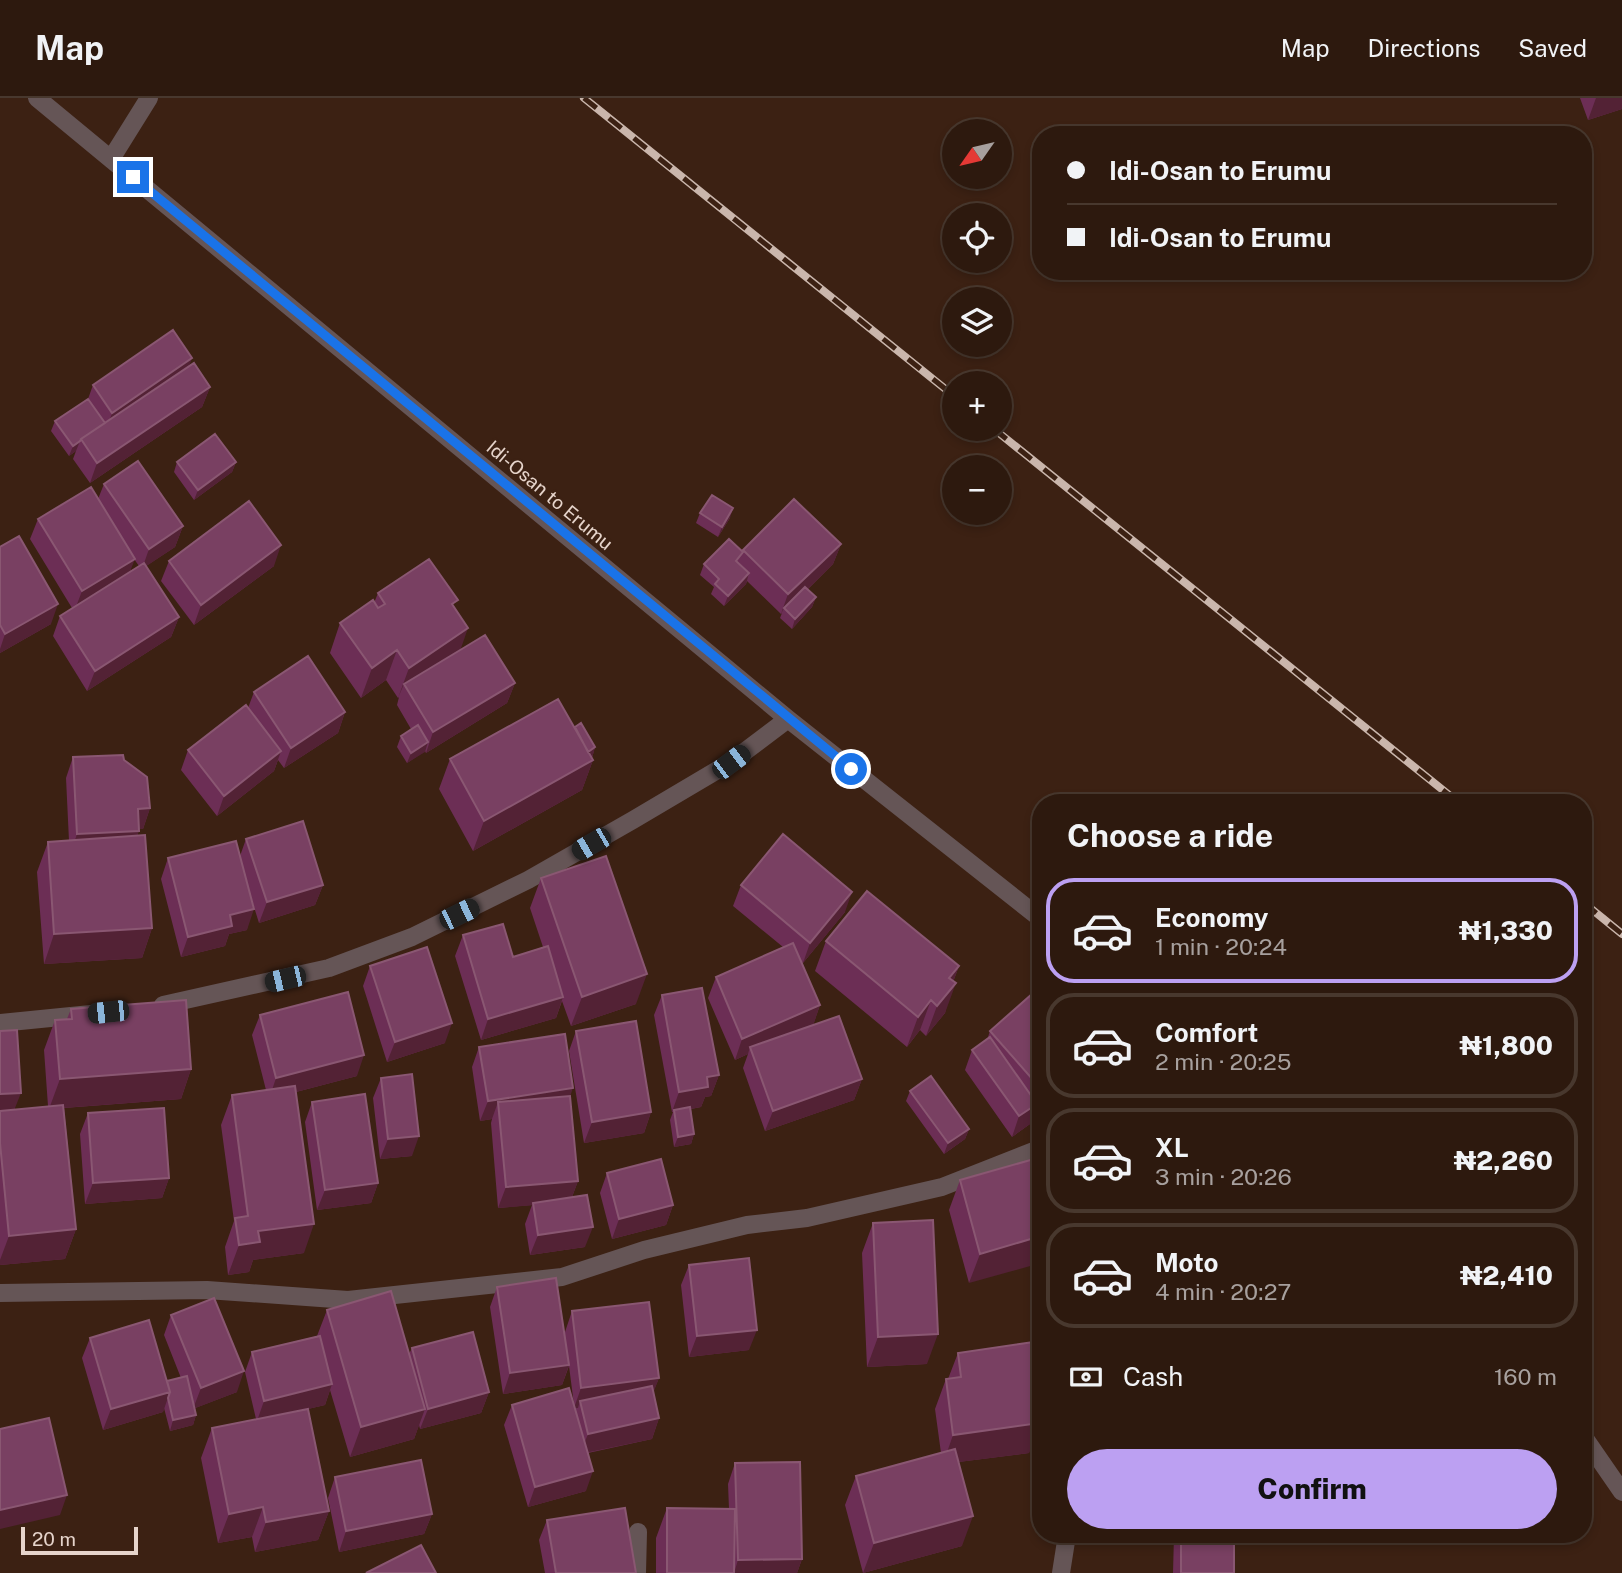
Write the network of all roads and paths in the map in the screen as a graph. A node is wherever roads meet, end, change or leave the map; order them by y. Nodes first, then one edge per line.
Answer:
1 (37, 98) edge
2 (149, 98) edge
3 (111, 159) junction
4 (788, 719) junction
5 (1032, 912) edge
6 (145, 1007) edge
7 (108, 1012) edge
8 (0, 1023) edge
9 (1032, 1152) edge
10 (0, 1293) edge
11 (1592, 1449) edge
12 (1622, 1492) edge
13 (638, 1532) dead end
14 (1066, 1543) edge
15 (637, 1573) edge
16 (1060, 1573) edge

1 - 3 street, Idi-Osan to Erumu
2 - 3 street
3 - 4 street, Idi-Osan to Erumu
4 - 5 street, Idi-Osan to Erumu
4 - 6 street
7 - 8 street
9 - 10 street
11 - 12 street
13 - 15 street
14 - 16 street

